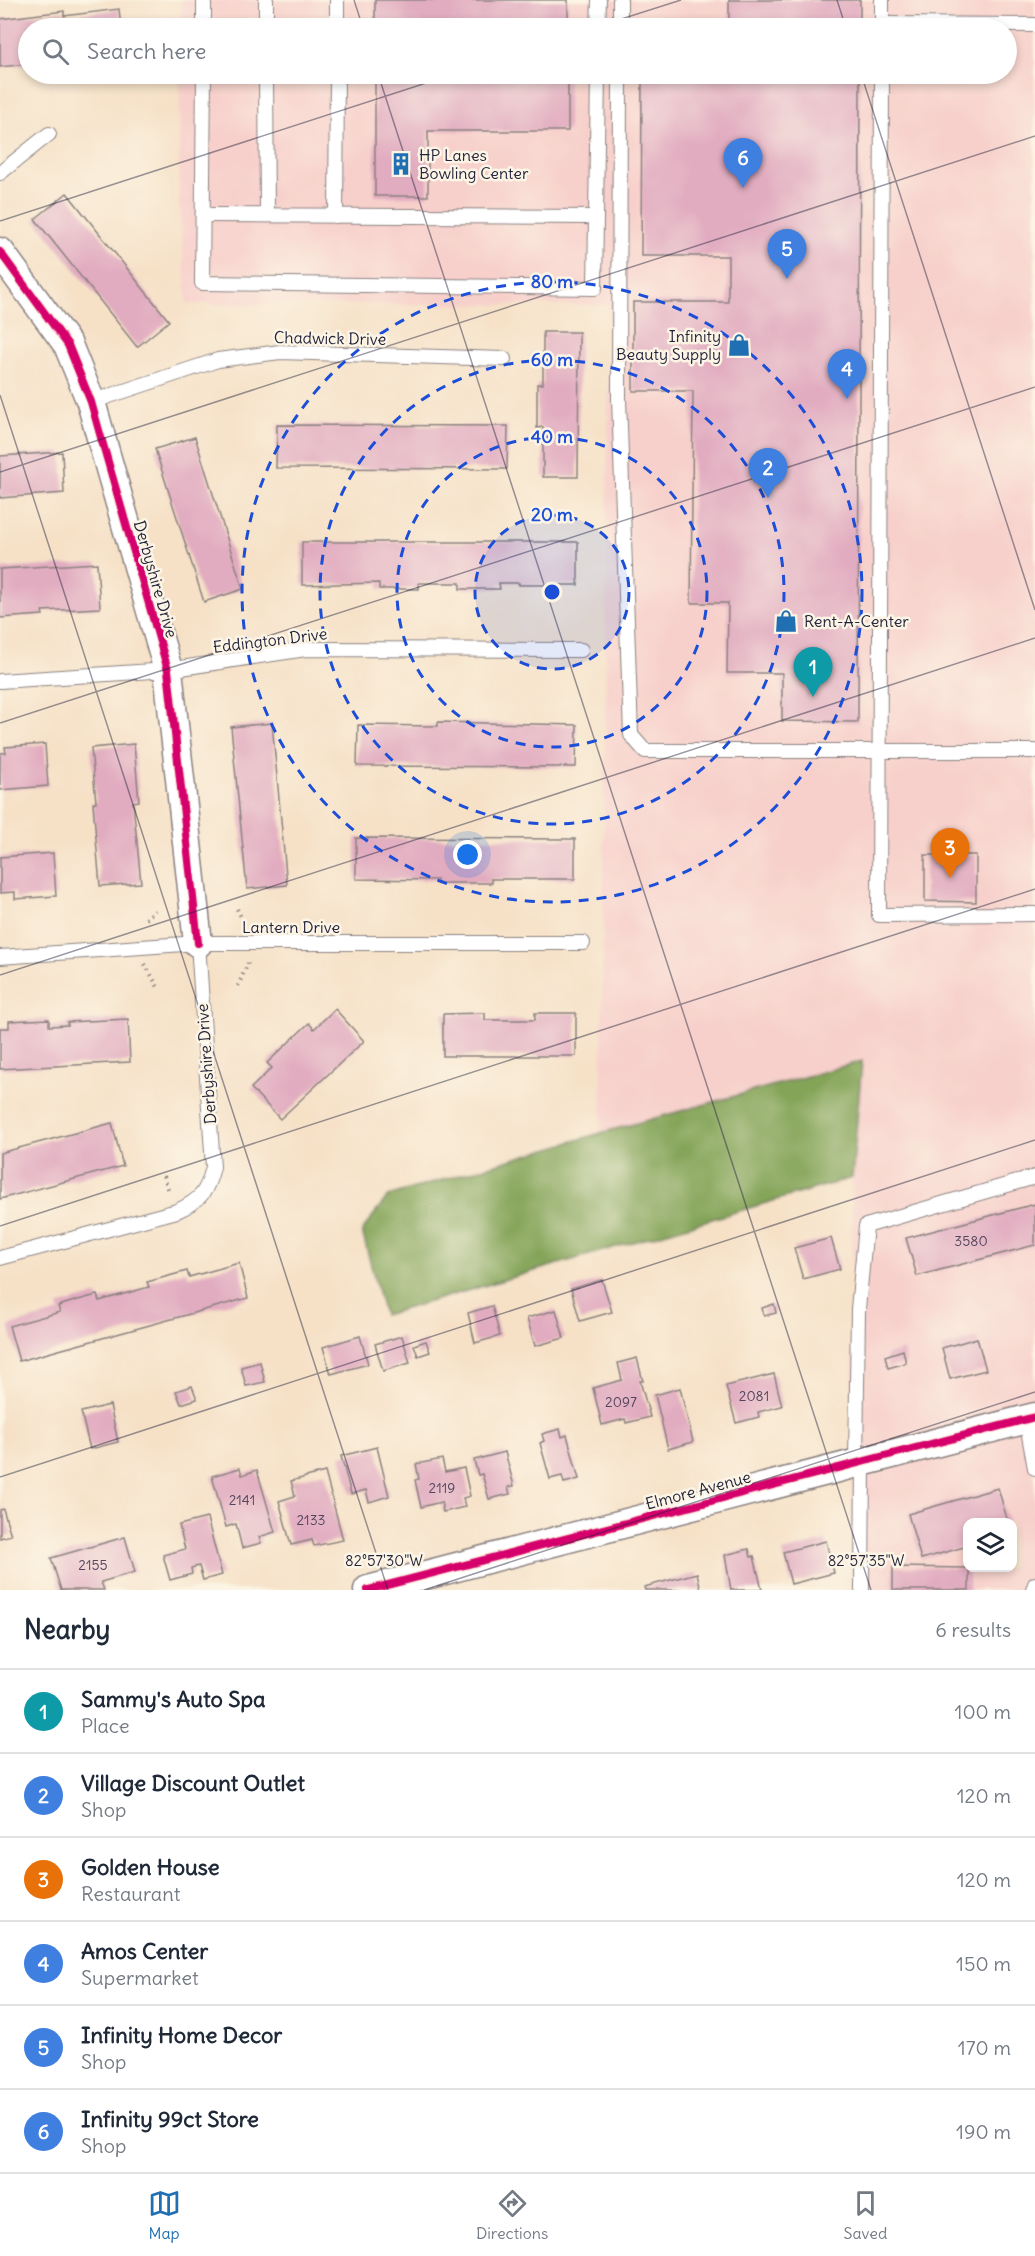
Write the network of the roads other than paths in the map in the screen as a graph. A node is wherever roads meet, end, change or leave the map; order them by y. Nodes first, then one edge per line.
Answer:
1 (204, 0) edge
2 (266, 0) edge
3 (337, 0) edge
4 (599, 0) edge
5 (620, 0) edge
6 (882, 0) edge
7 (204, 18) edge
8 (266, 18) edge
9 (337, 18) edge
10 (598, 18) edge
11 (620, 18) edge
12 (882, 18) edge
13 (1017, 25) edge
14 (1035, 25) edge
15 (204, 84) edge
16 (267, 84) edge
17 (337, 84) edge
18 (598, 84) edge
19 (620, 84) edge
20 (882, 84) edge
21 (49, 134) dead end
22 (0, 173) edge
23 (203, 215) junction
24 (267, 215) junction
25 (336, 216) junction
26 (596, 217) junction
27 (5, 269) edge
28 (504, 359) dead end
29 (91, 402) junction
30 (581, 650) dead end
31 (168, 670) junction
32 (0, 681) edge
33 (879, 751) junction
34 (1035, 752) edge
35 (1035, 914) edge
36 (198, 943) junction
37 (583, 943) dead end
38 (0, 957) edge
39 (1035, 1177) edge
40 (0, 1258) edge
41 (1031, 1418) edge
42 (860, 1462) junction
43 (1035, 1468) edge
44 (1035, 1584) edge
45 (368, 1590) edge
46 (862, 1590) edge
47 (1033, 1590) edge

1 - 7 lane
2 - 8 lane
3 - 9 lane
4 - 10 lane
5 - 11 lane
6 - 12 lane
13 - 14 lane
15 - 23 lane
16 - 24 lane
17 - 25 lane
18 - 26 lane
19 - 33 lane
20 - 33 lane
21 - 22 lane
23 - 24 lane
23 - 26 lane
24 - 25 lane
25 - 26 lane
27 - 29 street, Derbyshire Drive
28 - 29 lane, Chadwick Drive
29 - 31 street, Derbyshire Drive
30 - 31 lane, Eddington Drive
31 - 32 lane, Eddington Drive
31 - 36 street, Derbyshire Drive
33 - 34 lane
33 - 35 lane
36 - 37 lane, Lantern Drive
36 - 38 lane, Lantern Drive
36 - 40 lane, Derbyshire Drive
39 - 42 lane
41 - 42 street, Elmore Avenue
41 - 43 lane
42 - 45 street, Elmore Avenue
42 - 46 lane
44 - 47 lane

